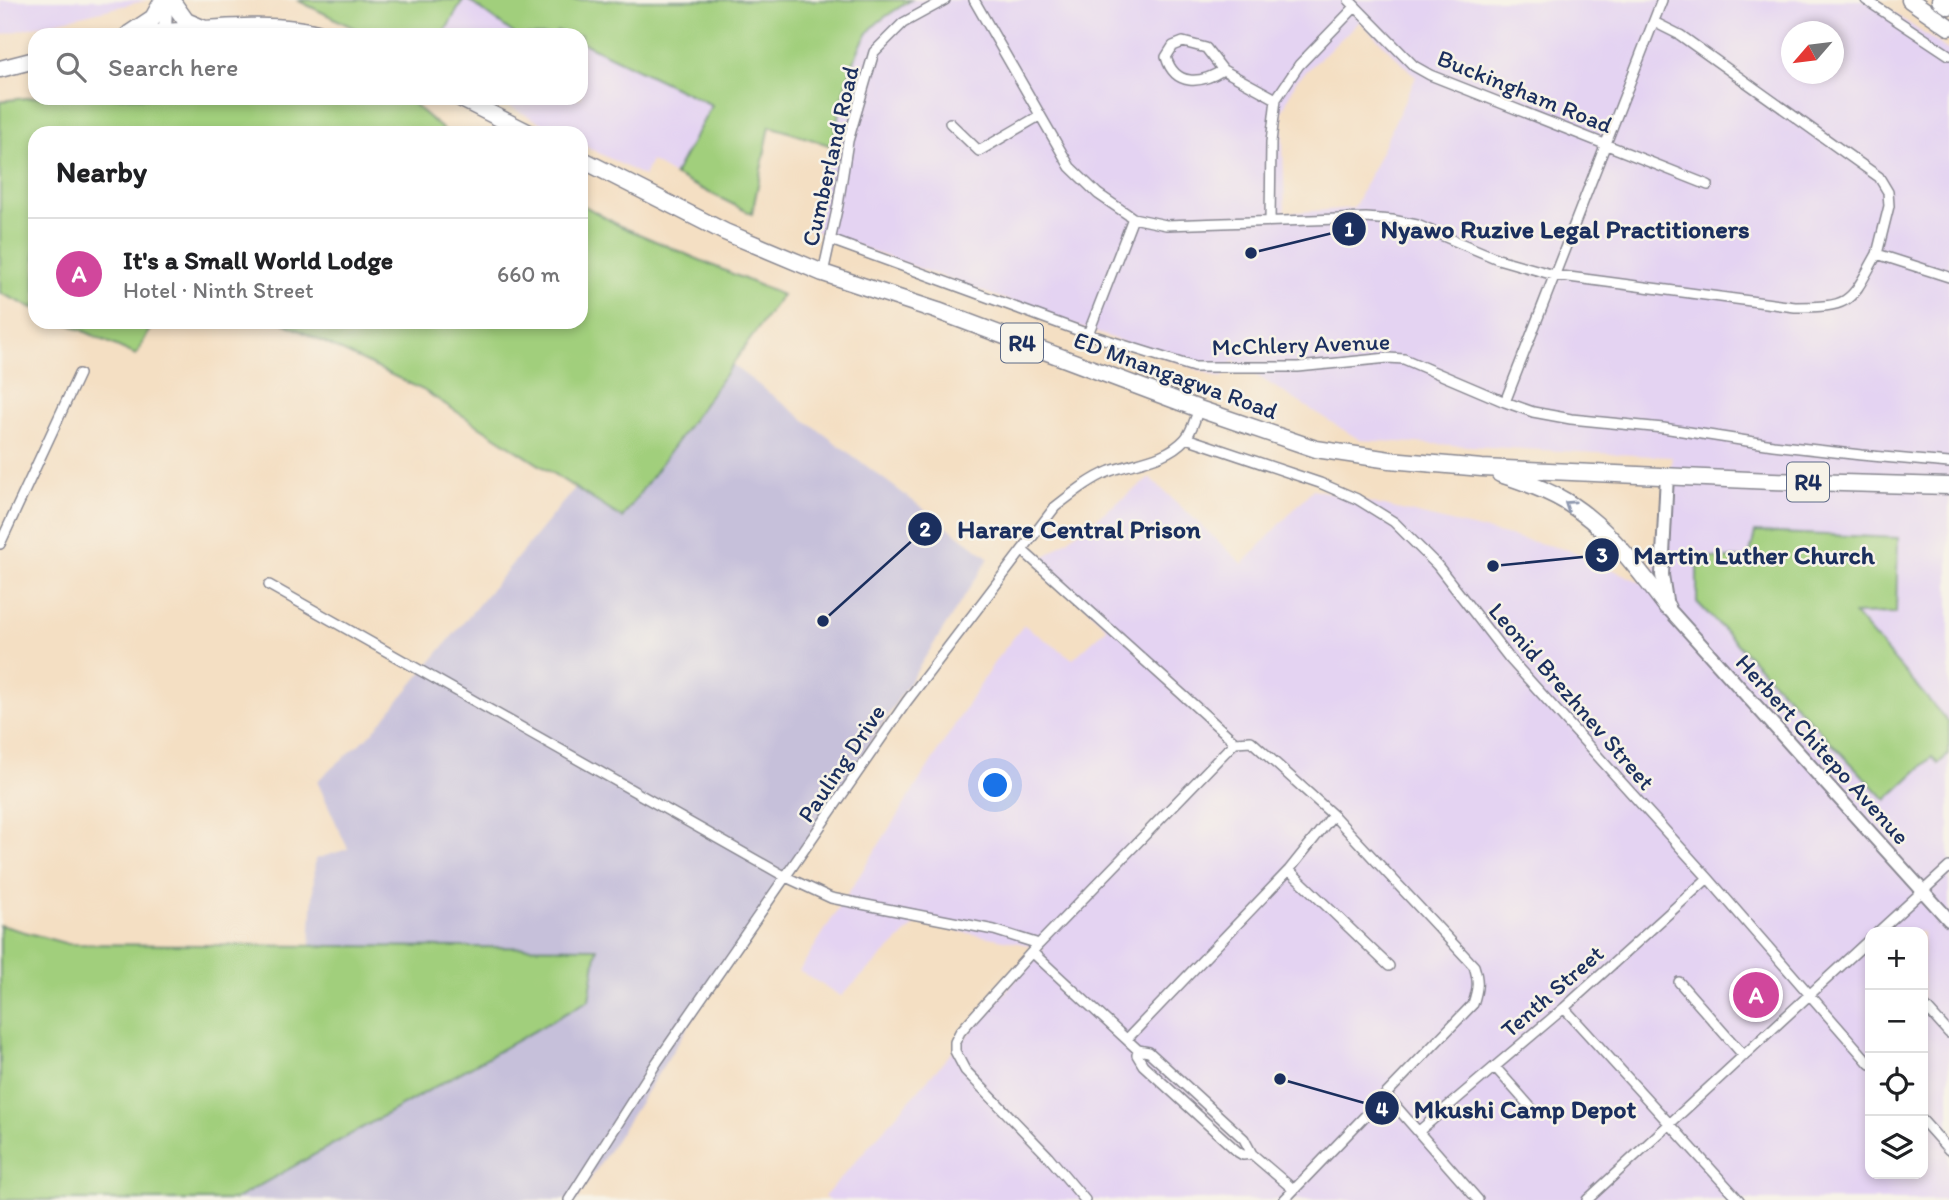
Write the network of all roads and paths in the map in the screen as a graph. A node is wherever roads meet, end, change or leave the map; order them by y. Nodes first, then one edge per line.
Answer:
1 (166, 0) edge
2 (945, 0) edge
3 (974, 0) edge
4 (1662, 0) edge
5 (1866, 0) edge
6 (1910, 0) edge
7 (1941, 0) edge
8 (1352, 3) edge
9 (1949, 6) edge
10 (1654, 22) junction
11 (1949, 27) edge
12 (138, 28) edge
13 (165, 28) edge
14 (203, 28) edge
15 (1949, 55) edge
16 (28, 62) edge
17 (0, 69) edge
18 (1223, 70) junction
19 (1276, 99) junction
20 (474, 105) edge
21 (1039, 116) junction
22 (950, 123) dead end
23 (515, 126) edge
24 (1606, 144) junction
25 (588, 163) edge
26 (1707, 184) dead end
27 (1133, 218) junction
28 (1270, 221) junction
29 (831, 240) junction
30 (1877, 254) junction
31 (823, 273) junction
32 (1554, 275) junction
33 (1949, 278) edge
34 (1088, 334) junction
35 (79, 374) dead end
36 (1505, 402) junction
37 (1199, 410) junction
38 (1186, 438) junction
39 (1949, 463) edge
40 (1482, 468) junction
41 (1667, 475) junction
42 (1949, 486) edge
43 (0, 544) edge
44 (1022, 550) junction
45 (269, 584) dead end
46 (1667, 607) junction
47 (1234, 742) junction
48 (1333, 815) junction
49 (1949, 867) edge
50 (1289, 870) junction
51 (786, 877) junction
52 (1708, 878) junction
53 (1923, 891) junction
54 (1949, 920) edge
55 (1883, 927) edge
56 (1865, 944) edge
57 (1036, 948) junction
58 (1389, 966) dead end
59 (1679, 982) dead end
60 (1811, 994) junction
61 (1564, 1008) junction
62 (1928, 1010) edge
63 (1949, 1033) edge
64 (1127, 1040) junction
65 (1138, 1050) junction
66 (1744, 1056) junction
67 (1865, 1058) edge
68 (1494, 1067) junction
69 (1386, 1095) junction
70 (1533, 1110) dead end
71 (1212, 1111) junction
72 (1204, 1121) junction
73 (1671, 1124) junction
74 (1928, 1127) edge
75 (1419, 1131) junction
76 (1949, 1150) edge
77 (1252, 1154) junction
78 (1293, 1189) junction
79 (569, 1200) edge
80 (1085, 1200) edge
81 (1284, 1200) edge
82 (1478, 1200) edge
83 (1587, 1200) edge
84 (1740, 1200) edge

1 - 12 highway
1 - 13 main road
1 - 14 highway
2 - 29 street, Cumberland Road
3 - 21 street
4 - 10 street
5 - 15 street
6 - 11 highway
7 - 9 highway
8 - 19 street
8 - 24 street, Buckingham Road
10 - 24 street
10 - 30 street
16 - 17 highway
18 - 18 street
18 - 19 street
19 - 28 street
20 - 23 highway
21 - 22 street
21 - 27 street
24 - 26 street, Buckingham Road
24 - 32 street
25 - 31 highway, ED Mnangagwa Road / R4
27 - 28 street
27 - 34 street
28 - 32 street
29 - 31 street, Cumberland Road
29 - 34 street, McChlery Avenue
30 - 32 street
30 - 33 street
31 - 37 highway, ED Mnangagwa Road / R4
32 - 36 street
34 - 36 street, McChlery Avenue
35 - 43 street
36 - 39 street, McChlery Avenue
37 - 38 street
37 - 40 highway, ED Mnangagwa Road / R4
38 - 44 street, Pauling Drive
38 - 52 street, Leonid Brezhnev Street
40 - 41 highway, ED Mnangagwa Road / R4
46 -> 40 highway
41 - 42 highway, R4
41 - 46 main road
44 - 47 street
44 - 51 street, Pauling Drive
45 - 51 street
46 - 53 main road, Herbert Chitepo Avenue
47 - 48 street
47 - 57 street
48 - 50 street
48 - 69 street
49 - 53 street
50 - 58 street
50 - 64 street
51 - 57 street
51 - 79 street, Pauling Drive
52 - 60 street, Leonid Brezhnev Street
52 - 61 street, Tenth Street
53 - 54 main road, Herbert Chitepo Avenue
53 - 55 street
56 - 60 street
57 - 64 street
57 - 80 street
59 - 66 street
60 - 66 street
60 - 67 street, Leonid Brezhnev Street
61 - 68 street, Tenth Street
61 - 73 street
62 - 63 street
64 - 65 street
65 - 71 street
65 - 72 street
66 - 73 street
68 - 70 street
68 - 75 street, Tenth Street
69 - 75 street
69 - 78 street
71 - 72 street
71 - 77 street
72 - 77 street
73 - 83 street
73 - 84 street
74 - 76 street
75 - 82 street
77 - 78 street
78 - 81 street

